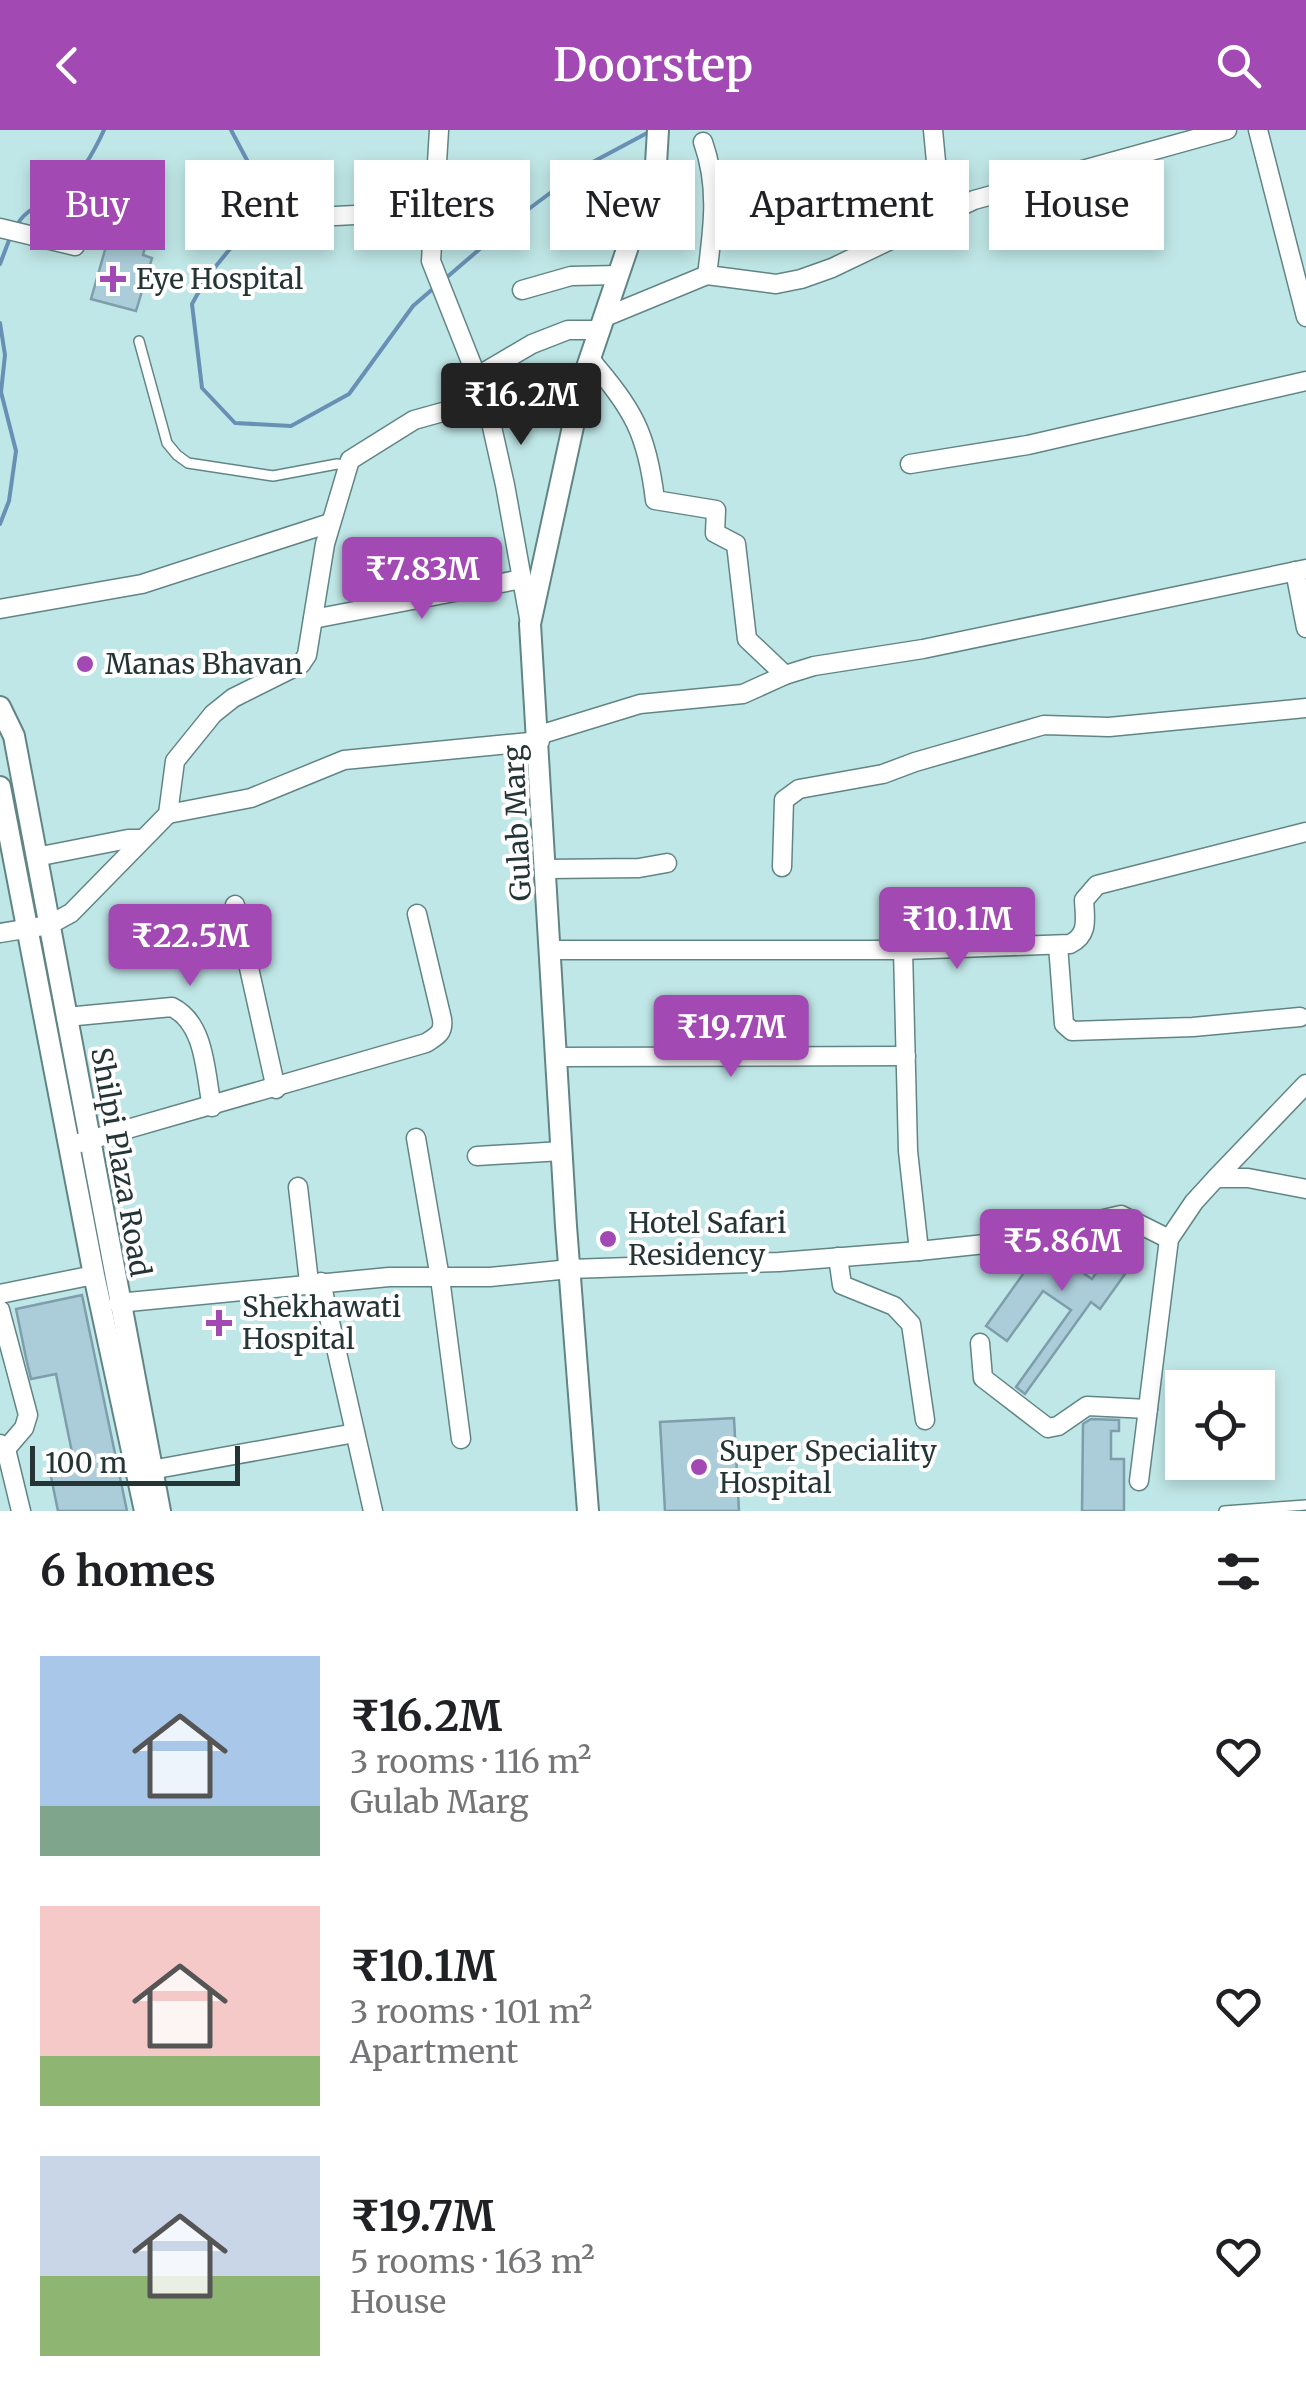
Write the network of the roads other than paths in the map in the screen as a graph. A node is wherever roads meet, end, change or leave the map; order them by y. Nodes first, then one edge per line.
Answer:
1 (439, 130) edge
2 (933, 130) edge
3 (1227, 130) edge
4 (1258, 130) edge
5 (1206, 133) edge
6 (658, 139) edge
7 (703, 142) dead end
8 (437, 160) edge
9 (936, 160) edge
10 (969, 202) edge
11 (0, 228) edge
12 (30, 235) edge
13 (431, 250) edge
14 (868, 250) edge
15 (619, 274) junction
16 (707, 274) junction
17 (522, 290) dead end
18 (1305, 307) edge
19 (602, 324) junction
20 (139, 342) dead end
21 (590, 359) junction
22 (476, 377) junction
23 (1306, 381) edge
24 (486, 400) junction
25 (910, 464) dead end
26 (347, 465) junction
27 (330, 523) junction
28 (1300, 570) edge
29 (522, 579) junction
30 (0, 610) edge
31 (313, 619) junction
32 (530, 624) junction
33 (1306, 628) edge
34 (785, 674) junction
35 (0, 707) edge
36 (1306, 708) edge
37 (540, 738) junction
38 (0, 787) edge
39 (168, 814) junction
40 (1306, 832) edge
41 (141, 840) junction
42 (36, 857) junction
43 (667, 863) dead end
44 (782, 867) dead end
45 (547, 868) junction
46 (234, 905) dead end
47 (417, 914) dead end
48 (49, 924) junction
49 (26, 930) junction
50 (0, 933) edge
51 (1058, 945) junction
52 (552, 950) junction
53 (903, 950) junction
54 (66, 1016) junction
55 (1300, 1017) dead end
56 (906, 1056) junction
57 (557, 1057) junction
58 (1306, 1084) edge
59 (276, 1089) junction
60 (212, 1107) junction
61 (416, 1138) dead end
62 (90, 1142) junction
63 (68, 1144) junction
64 (562, 1151) junction
65 (477, 1156) dead end
66 (1216, 1178) junction
67 (298, 1186) dead end
68 (1306, 1189) edge
69 (1170, 1239) junction
70 (919, 1251) junction
71 (838, 1258) junction
72 (570, 1269) junction
73 (94, 1275) junction
74 (440, 1278) junction
75 (315, 1282) junction
76 (0, 1294) edge
77 (118, 1302) junction
78 (0, 1310) edge
79 (980, 1342) dead end
80 (1148, 1409) junction
81 (925, 1420) dead end
82 (355, 1434) junction
83 (461, 1439) dead end
84 (3, 1447) edge
85 (152, 1470) junction
86 (1139, 1481) dead end
87 (1306, 1505) edge
88 (21, 1511) edge
89 (145, 1511) edge
90 (160, 1511) edge
91 (373, 1511) edge
92 (588, 1511) edge
93 (1224, 1511) edge

1 - 8 street
2 - 9 street
3 - 5 street
4 - 18 street
5 - 10 street
6 - 15 street, Gulab Marg
7 - 16 street
11 - 12 street
13 - 22 street
14 - 16 street
15 - 17 street
15 - 19 street, Gulab Marg
16 - 19 street
19 - 21 street, Gulab Marg
19 - 22 street
20 - 26 lane
21 - 32 street, Gulab Marg
21 - 34 street
22 - 24 street
23 - 25 street
24 - 26 street
24 - 29 street
26 - 27 street
27 - 30 street
27 - 31 street
28 - 33 street
28 - 34 street
29 - 31 street
29 - 32 street
31 - 39 street
32 - 37 street, Gulab Marg
34 - 37 street
35 - 42 street, Shilpi Plaza Road
36 - 44 street
37 - 39 street
37 - 45 street, Gulab Marg
38 - 49 street, Shilpi Plaza Road
39 - 41 street
40 - 51 street
41 - 42 street
41 - 48 street
42 - 48 street, Shilpi Plaza Road
43 - 45 street
45 - 52 street, Gulab Marg
46 - 59 street
47 - 59 street
48 - 49 street
48 - 54 street, Shilpi Plaza Road
49 - 50 street
49 - 63 street, Shilpi Plaza Road
51 - 53 street
51 - 55 street
52 - 53 street
52 - 57 street, Gulab Marg
53 - 56 street
54 - 60 street
54 - 62 street, Shilpi Plaza Road
56 - 57 street
56 - 70 street
57 - 64 street, Gulab Marg
58 - 66 street
59 - 60 street
60 - 62 street
61 - 74 street
62 - 63 street
62 - 77 street, Shilpi Plaza Road
63 - 73 street, Shilpi Plaza Road
64 - 65 street
64 - 72 street, Gulab Marg
66 - 68 street
66 - 69 street
67 - 75 street
69 - 70 street
69 - 80 street
70 - 71 street
71 - 72 street
71 - 81 street
72 - 74 street
72 - 92 street, Gulab Marg
73 - 76 street
73 - 89 street, Shilpi Plaza Road
74 - 75 street
74 - 83 street
75 - 77 street
75 - 82 street
77 - 85 street, Shilpi Plaza Road
78 - 84 street
79 - 80 street
80 - 86 street
82 - 85 street
82 - 91 street
84 - 88 street
85 - 90 street, Shilpi Plaza Road
87 - 93 lane

